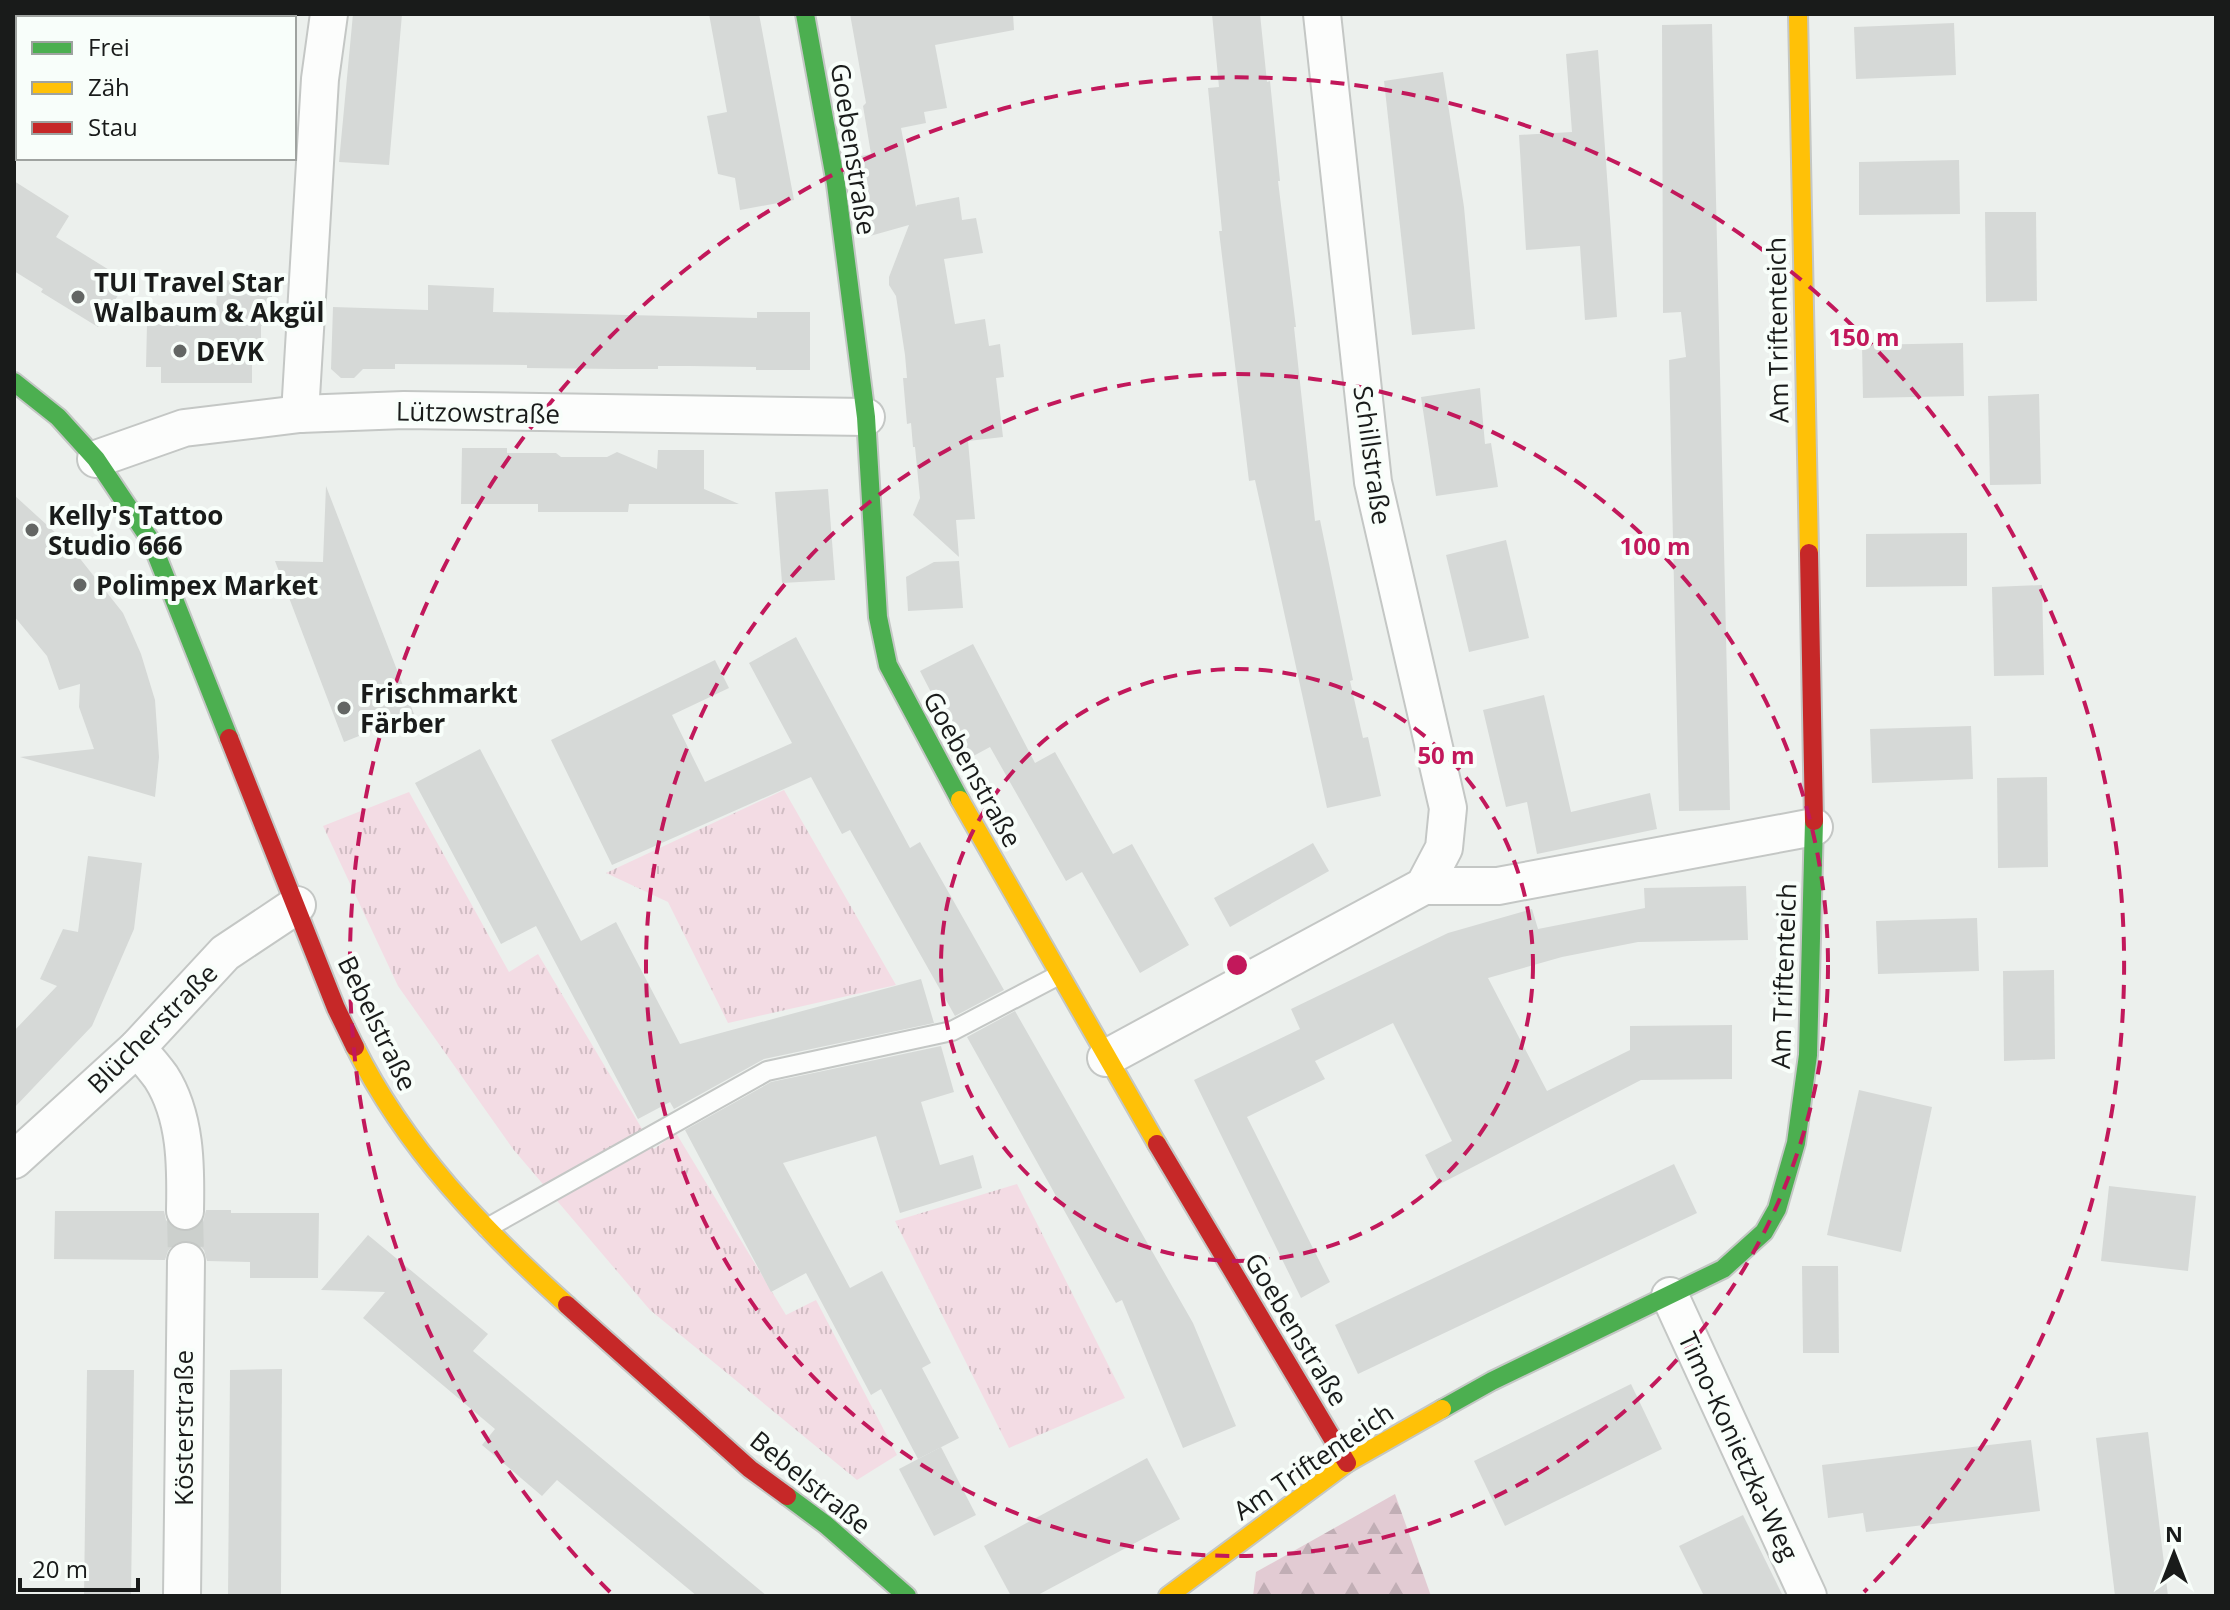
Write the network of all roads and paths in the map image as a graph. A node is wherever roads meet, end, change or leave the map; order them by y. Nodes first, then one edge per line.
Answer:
1 (329, 14) edge
2 (805, 14) edge
3 (1322, 14) edge
4 (1798, 14) edge
5 (14, 382) edge
6 (300, 414) junction
7 (866, 417) junction
8 (96, 459) junction
9 (1814, 827) junction
10 (1424, 886) junction
11 (297, 905) junction
12 (1059, 975) junction
13 (137, 1048) junction
14 (1106, 1058) junction
15 (14, 1160) edge
16 (185, 1211) tunnel mouth
17 (487, 1228) junction
18 (186, 1261) tunnel mouth
19 (1670, 1296) junction
20 (1347, 1463) junction
21 (1199, 1572) junction
22 (182, 1596) edge
23 (907, 1596) edge
24 (1168, 1596) edge
25 (1208, 1596) edge
26 (1808, 1596) edge

1 - 6 street
2 - 7 street, Goebenstraße
3 - 10 street, Schillstraße
4 - 9 street, Am Triftenteich
5 - 8 street, Bebelstraße
6 - 7 street, Lützowstraße
6 - 8 street, Lützowstraße
7 - 12 street, Goebenstraße
8 - 11 street, Bebelstraße
9 - 10 street
9 - 19 street, Am Triftenteich
10 - 14 street
11 - 13 street, Blücherstraße
11 - 17 street, Bebelstraße
12 - 14 street, Goebenstraße
12 - 17 lane
13 - 15 street, Blücherstraße
13 - 16 street
14 - 20 street, Goebenstraße
17 - 23 street, Bebelstraße
18 - 22 street, Kösterstraße
19 - 20 street, Am Triftenteich
19 - 26 street, Timo-Konietzka-Weg
20 - 21 street, Am Triftenteich
21 - 24 street, Am Triftenteich
21 - 25 lane

